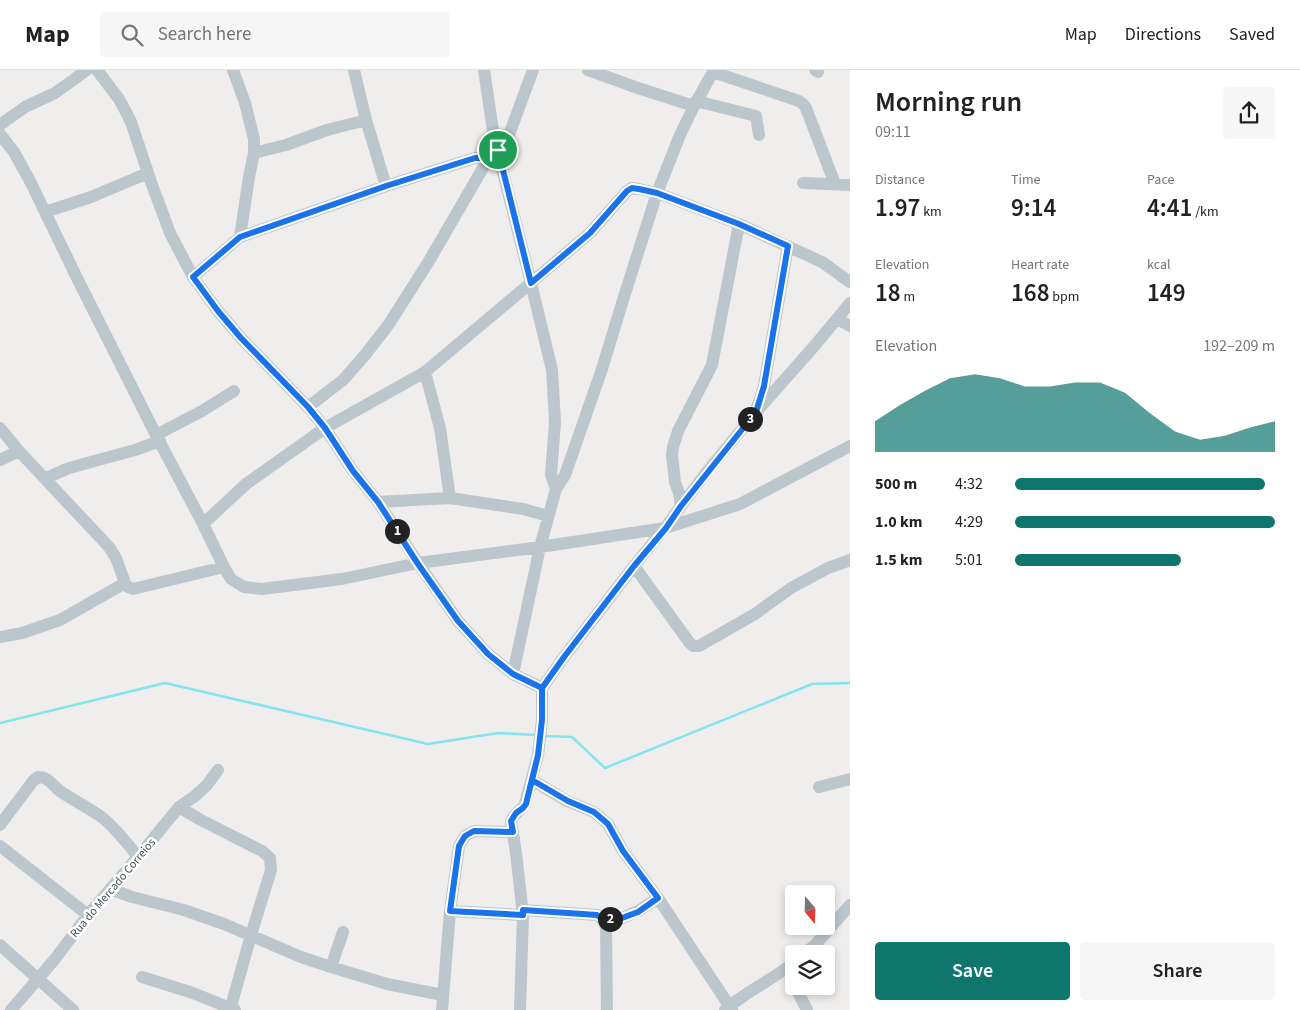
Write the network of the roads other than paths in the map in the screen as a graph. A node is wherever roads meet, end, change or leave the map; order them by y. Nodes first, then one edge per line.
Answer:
1 (87, 70) edge
2 (97, 70) edge
3 (233, 70) edge
4 (354, 70) edge
5 (484, 70) edge
6 (533, 70) edge
7 (588, 70) edge
8 (713, 71) edge
9 (695, 104) junction
10 (366, 120) junction
11 (0, 125) edge
12 (0, 134) edge
13 (759, 135) dead end
14 (498, 150) junction
15 (254, 153) junction
16 (488, 161) junction
17 (148, 173) junction
18 (803, 183) dead end
19 (835, 184) junction
20 (850, 185) edge
21 (386, 186) junction
22 (657, 193) junction
23 (45, 212) junction
24 (739, 224) junction
25 (240, 237) junction
26 (788, 246) junction
27 (193, 277) junction
28 (850, 282) edge
29 (531, 283) junction
30 (850, 302) edge
31 (836, 319) junction
32 (850, 326) edge
33 (424, 372) junction
34 (234, 391) dead end
35 (308, 407) junction
36 (756, 412) junction
37 (0, 428) edge
38 (325, 428) junction
39 (158, 438) junction
40 (850, 446) edge
41 (20, 451) junction
42 (0, 460) edge
43 (46, 478) junction
44 (556, 489) junction
45 (450, 498) junction
46 (378, 502) junction
47 (681, 506) junction
48 (548, 516) junction
49 (203, 524) junction
50 (666, 528) junction
51 (540, 547) junction
52 (850, 560) edge
53 (418, 564) junction
54 (634, 566) junction
55 (224, 567) junction
56 (125, 583) junction
57 (0, 637) edge
58 (513, 674) junction
59 (542, 688) junction
60 (218, 770) dead end
61 (850, 778) edge
62 (532, 780) junction
63 (819, 787) dead end
64 (179, 807) junction
65 (0, 824) edge
66 (513, 832) junction
67 (0, 846) edge
68 (138, 857) junction
69 (110, 890) junction
70 (658, 898) junction
71 (850, 905) edge
72 (450, 911) junction
73 (523, 913) junction
74 (88, 915) junction
75 (604, 920) junction
76 (342, 932) dead end
77 (251, 934) junction
78 (0, 945) edge
79 (815, 945) edge
80 (331, 967) junction
81 (785, 968) edge
82 (142, 976) dead end
83 (38, 978) junction
84 (443, 995) junction
85 (799, 995) edge
86 (232, 1009) edge
87 (729, 1009) edge
88 (11, 1010) edge
89 (73, 1010) edge
90 (442, 1010) edge
91 (520, 1010) edge
92 (607, 1010) edge
93 (807, 1010) edge

1 - 11 street
2 - 17 street
3 - 15 street
4 - 10 street
5 - 14 street
6 - 14 street
7 - 9 street
8 - 9 street
8 - 19 street
9 - 13 street
9 - 22 street
10 - 15 street
10 - 21 street
12 - 23 street
14 - 16 street
14 - 29 street
15 - 25 street
16 - 21 street
16 - 35 street
17 - 23 street
17 - 27 street
18 - 19 street
19 - 20 street
21 - 25 street
22 - 24 street
22 - 29 street
22 - 44 street
23 - 39 street
24 - 26 street
24 - 47 street
25 - 27 street
26 - 28 street
26 - 36 street
27 - 35 street
29 - 33 street
29 - 44 street
30 - 31 street
31 - 32 street
31 - 36 street
33 - 38 street
33 - 45 street
34 - 39 street
35 - 38 street
36 - 47 street
37 - 41 street
38 - 46 street
38 - 49 street
39 - 43 street
39 - 49 street
40 - 50 street
41 - 42 street
41 - 43 street
43 - 56 street
44 - 48 street
45 - 46 street
45 - 48 street
46 - 53 street
47 - 50 street
48 - 51 street
49 - 55 street
50 - 51 street
50 - 54 street
51 - 53 street
51 - 58 street
52 - 54 street
53 - 55 street
53 - 58 street
54 - 59 street
55 - 56 street
56 - 57 street
58 - 59 street
59 - 62 street
60 - 64 street, Rua do Mercado Correios
61 - 63 street
62 - 66 street
62 - 70 street
64 - 68 street, Rua do Mercado Correios
64 - 77 street
65 - 68 street
66 - 72 street
66 - 73 street
67 - 74 street
68 - 69 street, Rua do Mercado Correios
69 - 74 street, Rua do Mercado Correios
69 - 77 street
70 - 75 street
70 - 87 street
71 - 79 street
72 - 73 street
72 - 84 street
73 - 75 street
73 - 91 street
74 - 83 street, Rua do Mercado Correios
75 - 92 street
76 - 80 street
77 - 80 street
77 - 86 street
78 - 83 street
80 - 84 street
81 - 87 street
82 - 86 street
83 - 88 street, Rua do Mercado Correios
83 - 89 street
84 - 90 street
85 - 93 street

